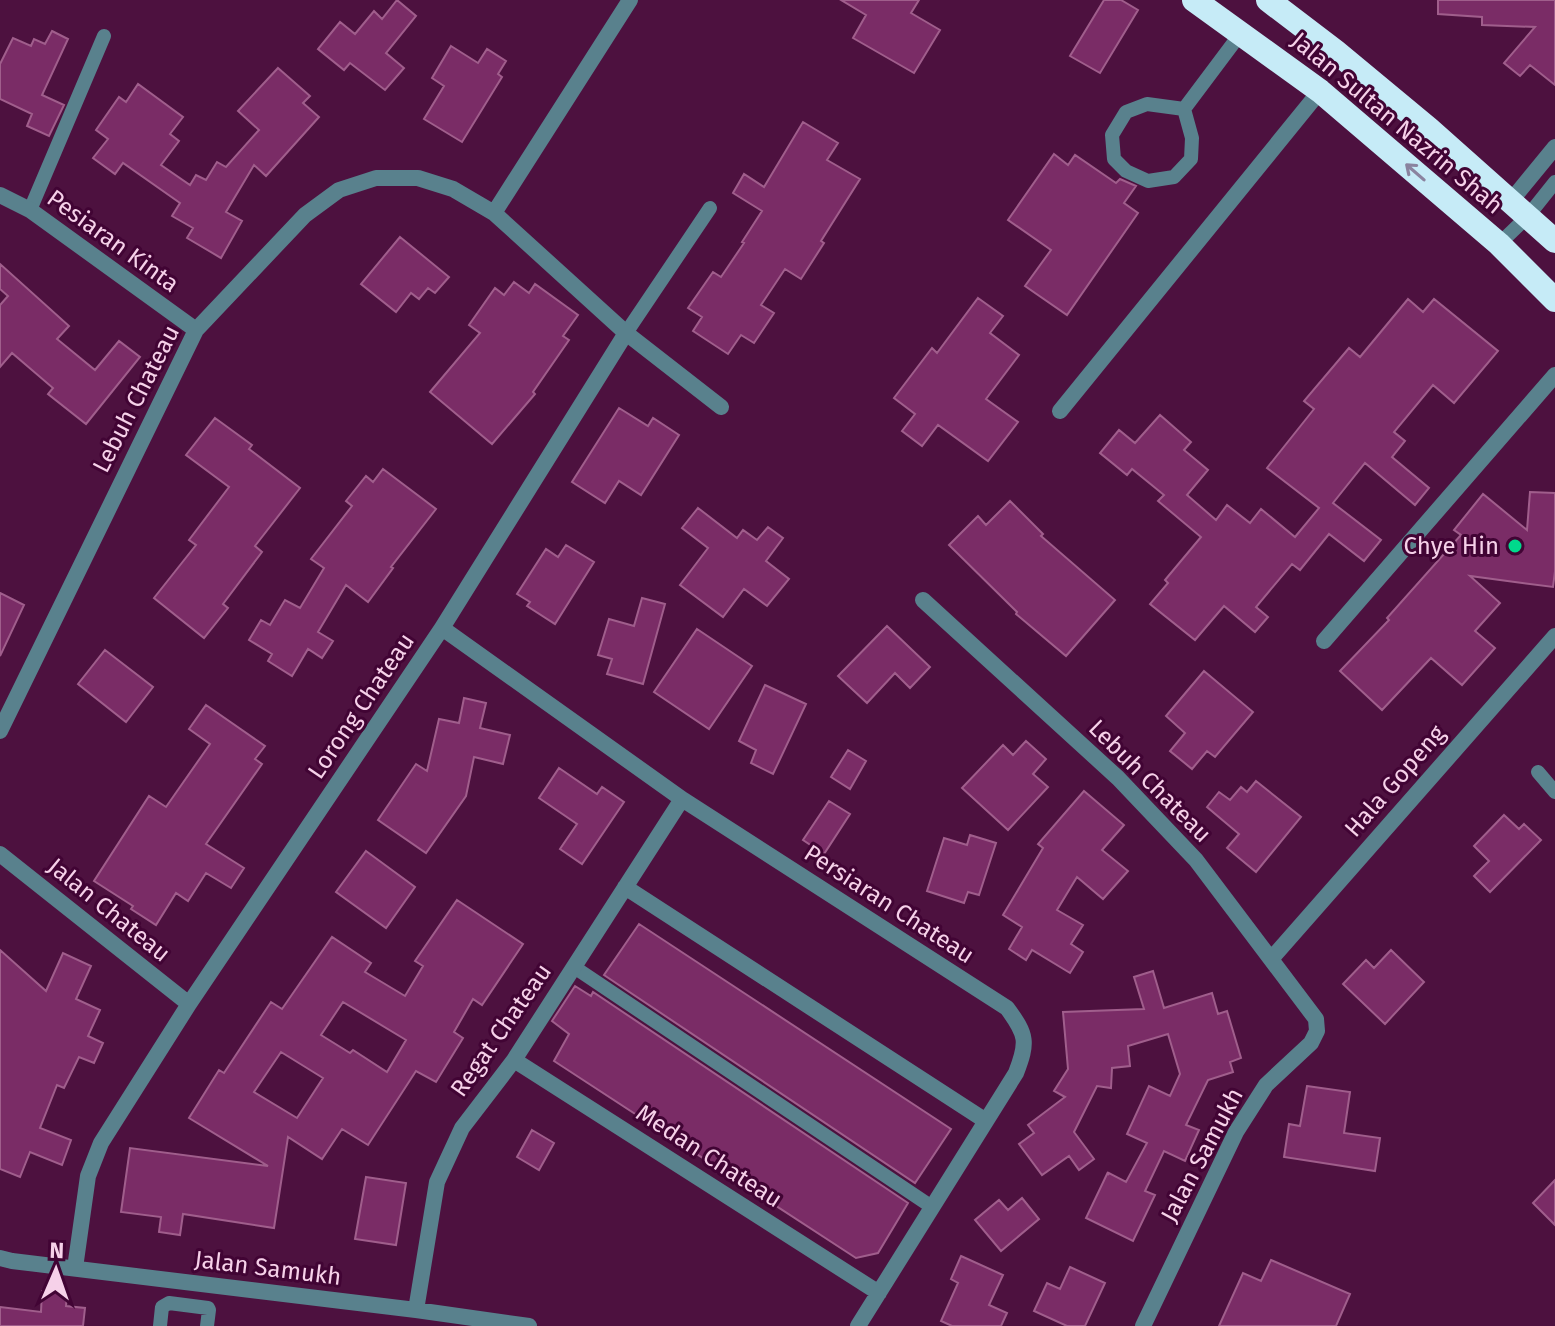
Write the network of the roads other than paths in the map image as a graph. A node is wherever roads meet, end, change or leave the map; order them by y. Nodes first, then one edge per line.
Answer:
1 (630, 0) edge
2 (1194, 0) edge
3 (1268, 0) edge
4 (1241, 33) junction
5 (104, 36) dead end
6 (1320, 91) junction
7 (1184, 109) junction
8 (1555, 147) edge
9 (1555, 182) edge
10 (0, 195) edge
11 (710, 208) dead end
12 (30, 210) junction
13 (494, 213) junction
14 (1539, 222) edge
15 (1499, 244) junction
16 (1555, 300) edge
17 (196, 330) junction
18 (626, 333) junction
19 (1555, 375) edge
20 (721, 407) dead end
21 (1060, 411) dead end
22 (923, 600) dead end
23 (442, 628) junction
24 (1555, 636) edge
25 (1324, 641) dead end
26 (0, 731) edge
27 (1538, 772) dead end
28 (1555, 792) edge
29 (682, 799) junction
30 (0, 854) edge
31 (625, 887) junction
32 (1272, 958) junction
33 (574, 967) junction
34 (189, 1004) junction
35 (1316, 1019) joint
36 (514, 1060) junction
37 (986, 1121) junction
38 (932, 1207) junction
39 (0, 1258) edge
40 (75, 1268) junction
41 (879, 1293) junction
42 (416, 1310) junction
43 (160, 1326) edge
44 (207, 1326) edge
45 (529, 1326) edge
46 (858, 1326) edge
47 (1143, 1326) edge

1 - 13 street
2 - 4 highway, Jalan Sultan Nazrin Shah
3 - 14 highway, Jalan Sultan Nazrin Shah
4 - 6 highway, Jalan Sultan Nazrin Shah
4 - 7 lane
5 - 12 lane
15 -> 6 highway, Jalan Sultan Nazrin Shah
6 - 21 street
7 - 7 lane
8 - 14 street
9 - 14 lane
10 - 12 street, Pesiaran Kinta
11 - 18 lane
12 - 17 street, Pesiaran Kinta
13 - 17 street, Lebuh Chateau
13 - 18 street
14 - 15 lane
15 - 16 highway, Jalan Sultan Nazrin Shah
17 - 26 street, Lebuh Chateau
18 - 20 street
18 - 23 street, Lorong Chateau
19 - 25 street
22 - 32 street, Lebuh Chateau
23 - 29 street, Persiaran Chateau
23 - 34 street, Lorong Chateau
24 - 32 street, Hala Gopeng
27 - 28 lane
29 - 31 street, Regat Chateau
29 - 37 street, Persiaran Chateau
30 - 34 street, Jalan Chateau
31 - 33 street, Regat Chateau
31 - 37 street
32 - 35 street, Lebuh Chateau
33 - 36 street, Regat Chateau
33 - 38 lane
34 - 40 street, Lorong Chateau
35 - 47 street, Jalan Samukh
36 - 41 street, Medan Chateau
36 - 42 street, Regat Chateau
37 - 38 street, Persiaran Chateau
38 - 41 street, Persiaran Chateau
39 - 40 street, Jalan Samukh
40 - 42 street, Jalan Samukh
41 - 46 street, Persiaran Chateau
42 - 45 street, Jalan Samukh
43 - 44 lane

